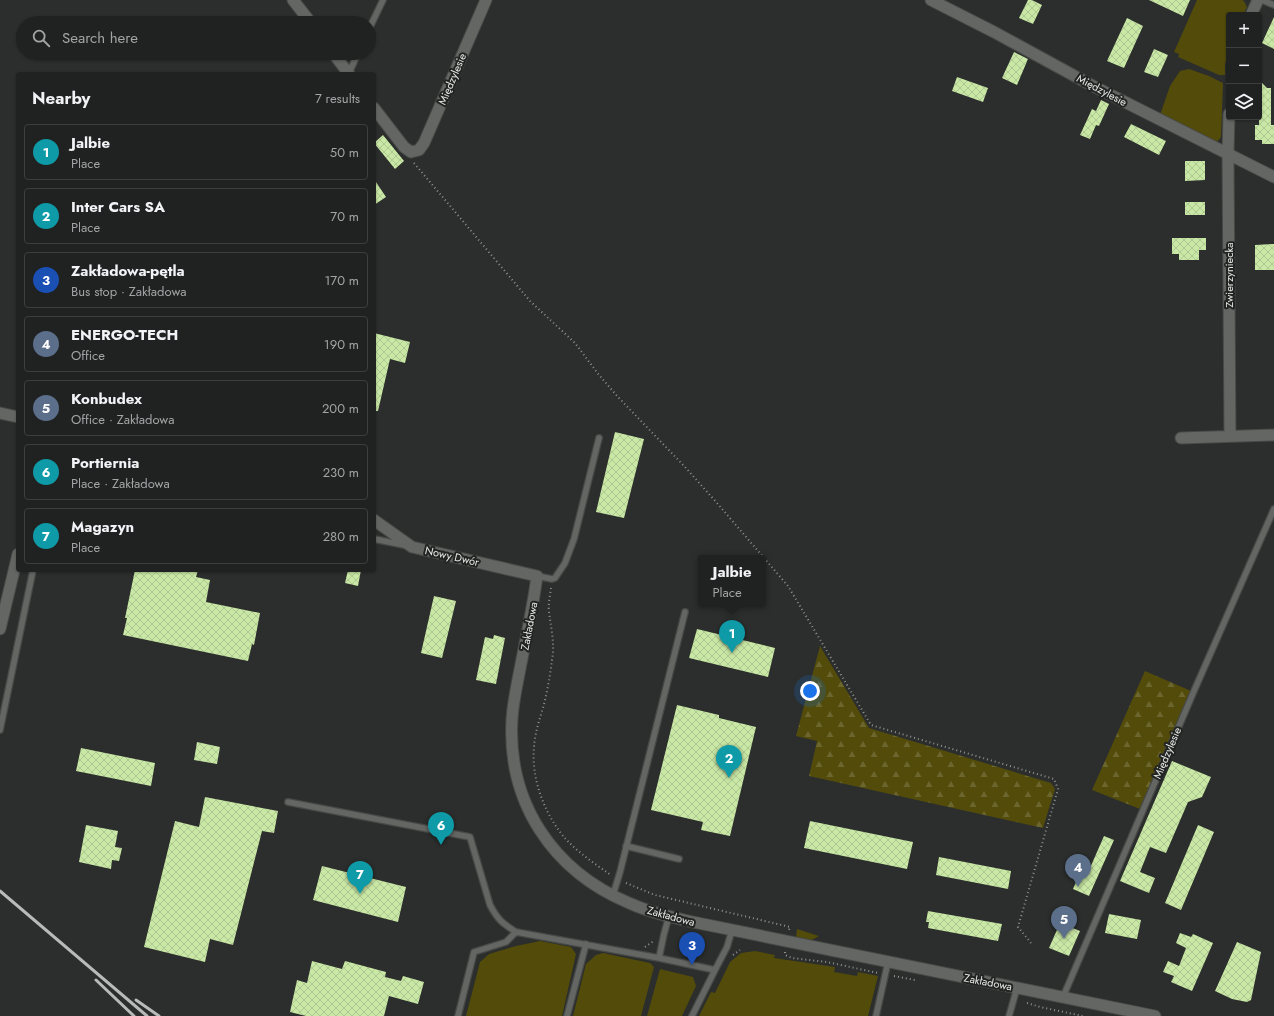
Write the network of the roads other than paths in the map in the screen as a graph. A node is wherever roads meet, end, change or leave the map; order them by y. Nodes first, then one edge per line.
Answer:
1 (293, 0) edge
2 (383, 0) edge
3 (486, 0) edge
4 (931, 0) edge
5 (1258, 0) edge
6 (1262, 0) edge
7 (1274, 5) edge
8 (1253, 12) edge
9 (305, 16) edge
10 (376, 16) edge
11 (338, 60) edge
12 (355, 60) edge
13 (347, 72) edge
14 (350, 72) edge
15 (376, 111) edge
16 (1229, 120) edge
17 (1228, 154) junction
18 (1274, 177) edge
19 (0, 413) edge
20 (16, 417) edge
21 (1274, 435) edge
22 (1230, 436) junction
23 (599, 438) dead end
24 (1181, 438) dead end
25 (1274, 509) edge
26 (376, 521) edge
27 (376, 539) edge
28 (412, 547) junction
29 (16, 562) edge
30 (33, 572) edge
31 (537, 576) junction
32 (685, 612) dead end
33 (0, 629) edge
34 (0, 730) edge
35 (288, 802) dead end
36 (626, 846) junction
37 (680, 859) dead end
38 (612, 895) junction
39 (669, 916) junction
40 (732, 930) junction
41 (516, 932) junction
42 (586, 944) junction
43 (659, 958) junction
44 (888, 962) junction
45 (715, 970) junction
46 (1017, 988) junction
47 (1063, 997) junction
48 (458, 1016) edge
49 (567, 1016) edge
50 (692, 1016) edge
51 (876, 1016) edge
52 (1009, 1016) edge
53 (1154, 1016) edge

1 - 9 street
2 - 10 lane
3 - 15 street, Międzylesie
4 - 17 street, Międzylesie
5 - 8 street
6 - 7 lane
11 - 13 street
12 - 14 lane
16 - 17 street, Zwierzyniecka
17 - 18 street, Międzylesie
17 - 22 street, Zwierzyniecka
19 - 20 street
21 - 22 street
22 - 24 street
23 - 31 lane
25 - 47 lane, Międzylesie
26 - 28 street, Nowy Dwór
27 - 28 lane
28 - 31 street, Nowy Dwór
29 - 33 street
30 - 34 lane
31 - 38 street, Zakładowa
32 - 36 lane
35 - 41 lane
36 - 37 lane
36 - 38 lane
38 - 39 street, Zakładowa
39 - 40 street, Zakładowa
39 - 43 lane
40 - 44 street, Zakładowa
40 - 45 lane
41 - 42 lane
41 - 48 lane
42 - 43 lane
42 - 49 lane
43 - 45 lane
44 - 46 street, Zakładowa
44 - 51 lane
45 - 50 lane
46 - 47 street, Zakładowa
46 - 52 lane
47 - 53 street, Zakładowa

